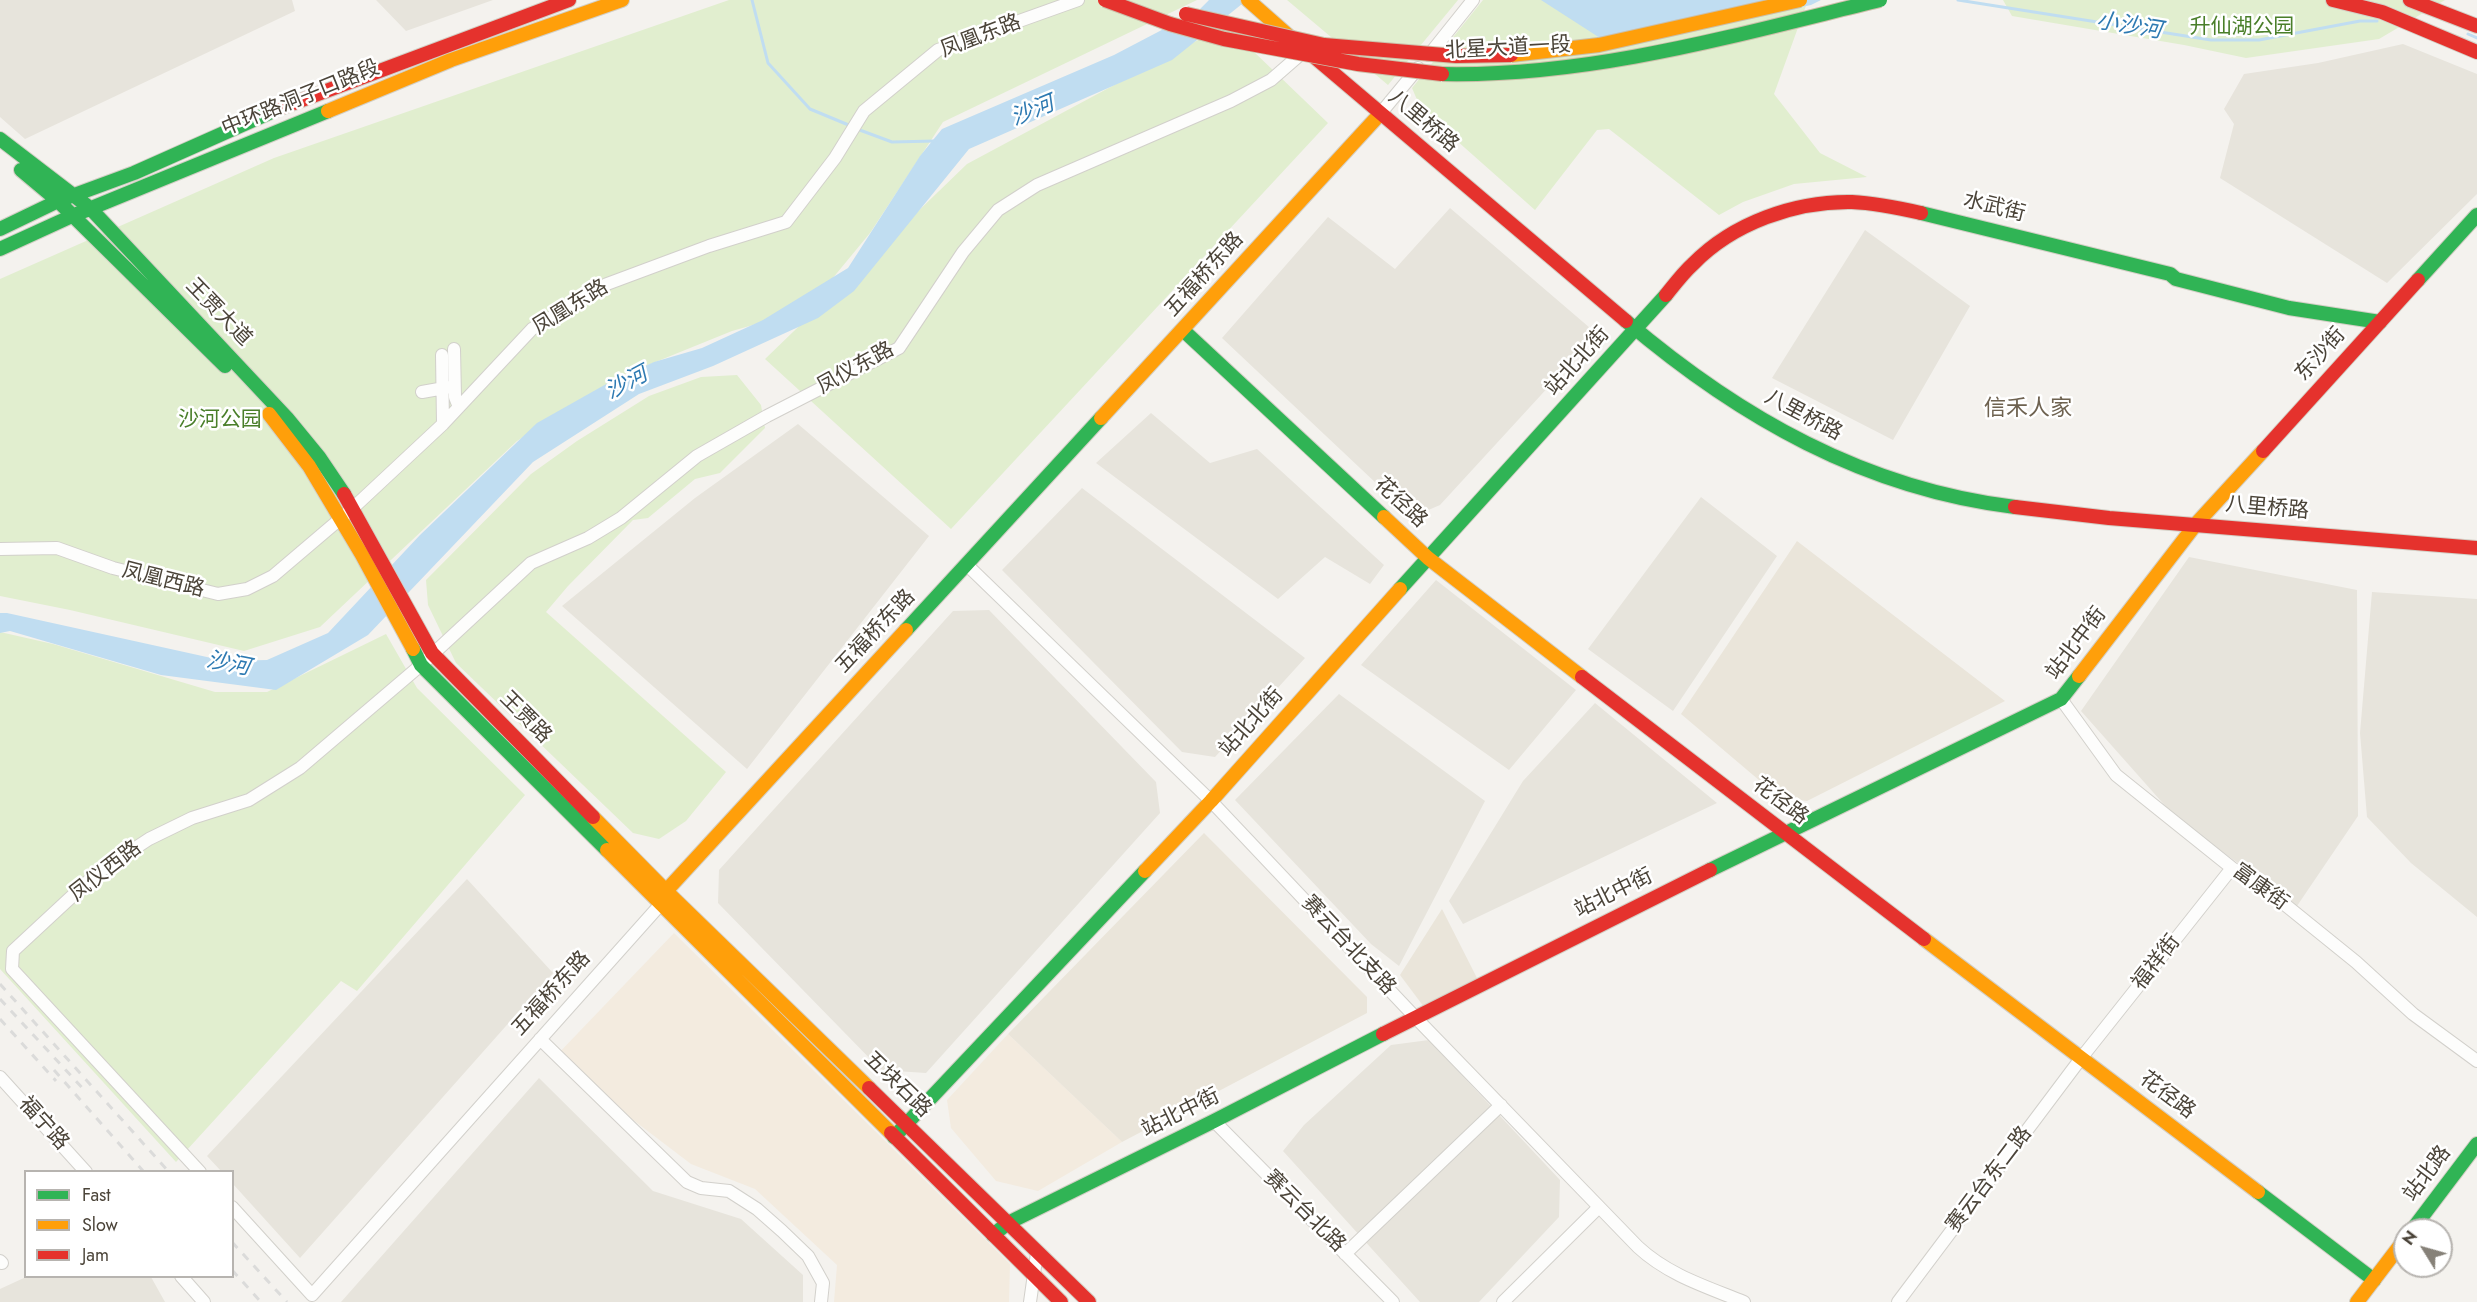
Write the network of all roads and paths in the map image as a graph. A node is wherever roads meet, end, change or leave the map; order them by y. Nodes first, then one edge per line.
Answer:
1 (569, 0) edge
2 (622, 0) edge
3 (1078, 0) edge
4 (1105, 0) edge
5 (1143, 0) edge
6 (1248, 0) edge
7 (1473, 0) edge
8 (1800, 0) edge
9 (1880, 0) edge
10 (2333, 0) edge
11 (2410, 0) edge
12 (2477, 26) edge
13 (1305, 50) junction
14 (2477, 52) edge
15 (1380, 114) junction
16 (0, 139) edge
17 (0, 152) edge
18 (75, 196) junction
19 (58, 201) junction
20 (90, 208) junction
21 (2477, 215) edge
22 (72, 216) junction
23 (0, 229) edge
24 (0, 249) edge
25 (2380, 322) junction
26 (1183, 330) junction
27 (1636, 330) junction
28 (454, 349) dead end
29 (442, 355) dead end
30 (449, 387) junction
31 (422, 392) dead end
32 (459, 407) junction
33 (443, 424) junction
34 (353, 508) junction
35 (340, 518) junction
36 (2196, 524) junction
37 (375, 545) joint
38 (2477, 548) edge
39 (0, 549) edge
40 (362, 555) joint
41 (1428, 558) junction
42 (967, 565) junction
43 (432, 653) junction
44 (421, 665) junction
45 (2061, 699) junction
46 (1211, 801) junction
47 (1785, 833) junction
48 (2232, 868) junction
49 (670, 895) junction
50 (660, 905) junction
51 (1415, 1017) junction
52 (540, 1039) junction
53 (2082, 1057) junction
54 (2477, 1061) edge
55 (0, 1077) edge
56 (1501, 1105) junction
57 (1214, 1121) junction
58 (906, 1124) junction
59 (894, 1137) junction
60 (2477, 1144) edge
61 (84, 1170) edge
62 (198, 1170) edge
63 (1599, 1208) junction
64 (234, 1209) edge
65 (2421, 1218) edge
66 (1008, 1223) junction
67 (993, 1234) junction
68 (1037, 1253) junction
69 (1345, 1254) junction
70 (2393, 1255) edge
71 (1034, 1275) junction
72 (183, 1278) edge
73 (2374, 1280) junction
74 (204, 1302) edge
75 (821, 1302) edge
76 (1030, 1302) edge
77 (1061, 1302) edge
78 (1089, 1302) edge
79 (1393, 1302) edge
80 (1503, 1302) edge
81 (1744, 1302) edge
82 (1898, 1302) edge
83 (2357, 1302) edge

1 - 18 main road, 中环路洞子口路段
2 - 20 main road, 中环路洞子口路段
3 - 32 street, 凤凰东路
4 - 9 main road, 北星大道一段, bridge
5 - 8 main road, 北星大道一段, bridge
6 - 13 main road, 八里桥路
7 - 15 street, 五福桥东路
10 - 14 main road
11 - 12 main road
13 - 15 main road, 八里桥路
13 - 43 street, 凤仪东路
15 - 26 main road, 五福桥东路
15 - 27 main road, 八里桥路
16 - 18 main road, 王贾大道
17 - 19 main road, 王贾大道
18 - 19 main road, 中环路洞子口路段
18 - 20 main road, 王贾大道
19 - 22 main road, 王贾大道
19 - 23 main road, 中环路洞子口路段
20 - 22 main road, 中环路洞子口路段
20 - 34 main road, 王贾大道
21 - 25 main road, 东沙街
22 - 24 main road, 中环路洞子口路段
22 - 35 main road, 王贾大道
25 - 27 main road, 水武街
25 - 36 main road, 东沙街
26 - 41 main road, 花径路
26 - 42 main road, 五福桥东路
27 - 36 main road, 八里桥路
27 - 41 main road, 站北北街
28 - 30 street
29 - 30 street
30 - 31 street
30 - 32 street
30 - 33 street
32 - 33 street, 凤凰东路
33 - 34 street, 凤凰东路
34 - 35 street, 凤凰东路
34 - 37 main road, 王贾大道
35 - 39 street, 凤凰西路
35 - 40 main road, 王贾大道
36 - 38 main road, 八里桥路
36 - 45 main road, 站北中街
37 - 43 main road, 王贾路
40 - 44 main road, 王贾路
41 - 46 main road, 站北北街
41 - 47 main road, 花径路
42 - 46 street, 赛云台北支路
42 - 49 main road, 五福桥东路
43 - 44 street, 凤仪东路
43 - 49 main road, 王贾路
44 - 50 main road, 王贾路
44 - 62 street, 凤仪西路
45 - 47 main road, 站北中街
45 - 48 street, 富康街
46 - 51 street, 赛云台北支路
46 - 58 main road, 站北北街
47 - 51 main road, 站北中街
47 - 53 main road, 花径路
48 - 53 street, 福祥街
48 - 54 street, 富康街
49 - 50 main road, 五福桥东路
49 - 58 main road, 五块石路
50 - 52 street, 五福桥东路
50 - 59 main road, 五块石路
51 - 56 street, 赛云台北支路
51 - 57 main road, 站北中街
52 - 64 street, 五福桥东路
52 - 75 street
53 - 73 main road, 花径路
53 - 82 street, 赛云台东二路
55 - 61 street, 福宁路
56 - 63 street, 赛云台北支路
56 - 69 street
57 - 66 main road, 站北中街
57 - 69 street, 赛云台北路
58 - 59 main road, 站北北街
58 - 66 main road, 五块石路
59 - 67 main road, 五块石路
60 - 65 main road, 站北路
63 - 80 street
63 - 81 street, 赛云台北支路
66 - 67 main road, 站北中街
66 - 68 main road, 五块石路
67 - 71 main road, 五块石路
68 - 71 street
68 - 78 main road, 五块石路
69 - 79 street, 赛云台北路
70 - 73 main road
71 - 76 street
71 - 77 main road, 五块石路
72 - 74 street
73 - 83 main road

